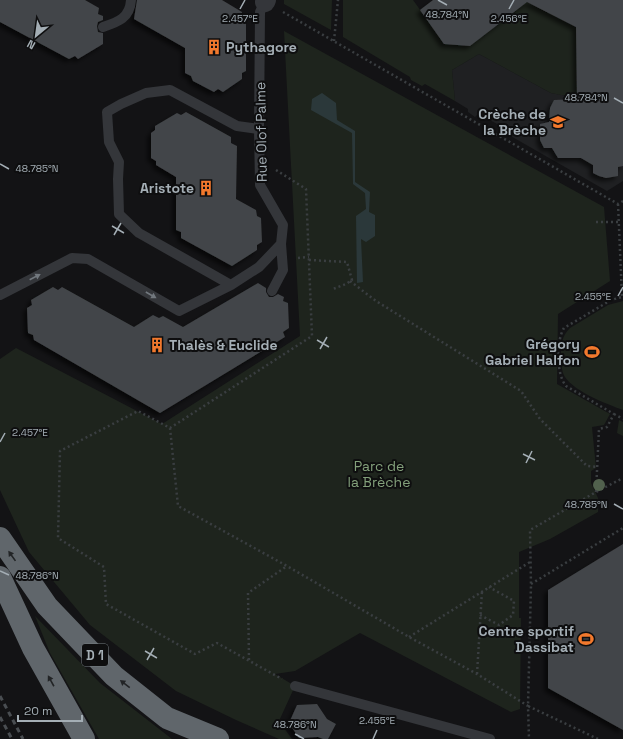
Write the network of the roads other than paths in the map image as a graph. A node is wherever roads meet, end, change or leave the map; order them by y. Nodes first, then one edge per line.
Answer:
1 (131, 0) edge
2 (264, 1) edge
3 (103, 27) dead end
4 (259, 129) junction
5 (281, 244) junction
6 (231, 285) junction
7 (272, 291) dead end
8 (0, 294) edge
9 (0, 538) edge
10 (0, 577) edge
11 (295, 686) road end
12 (168, 718) junction
13 (84, 739) edge
14 (194, 739) edge
15 (218, 739) edge
16 (490, 739) edge

1 - 3 lane
2 - 4 lane, Rue Olof Palme
4 - 5 lane, Rue Olof Palme
4 - 6 lane
5 - 6 lane
5 - 7 lane, Rue Olof Palme
8 -> 6 lane
12 -> 9 highway, D 1
13 -> 10 highway
11 - 16 lane
12 - 14 highway
12 - 15 highway, D 1

